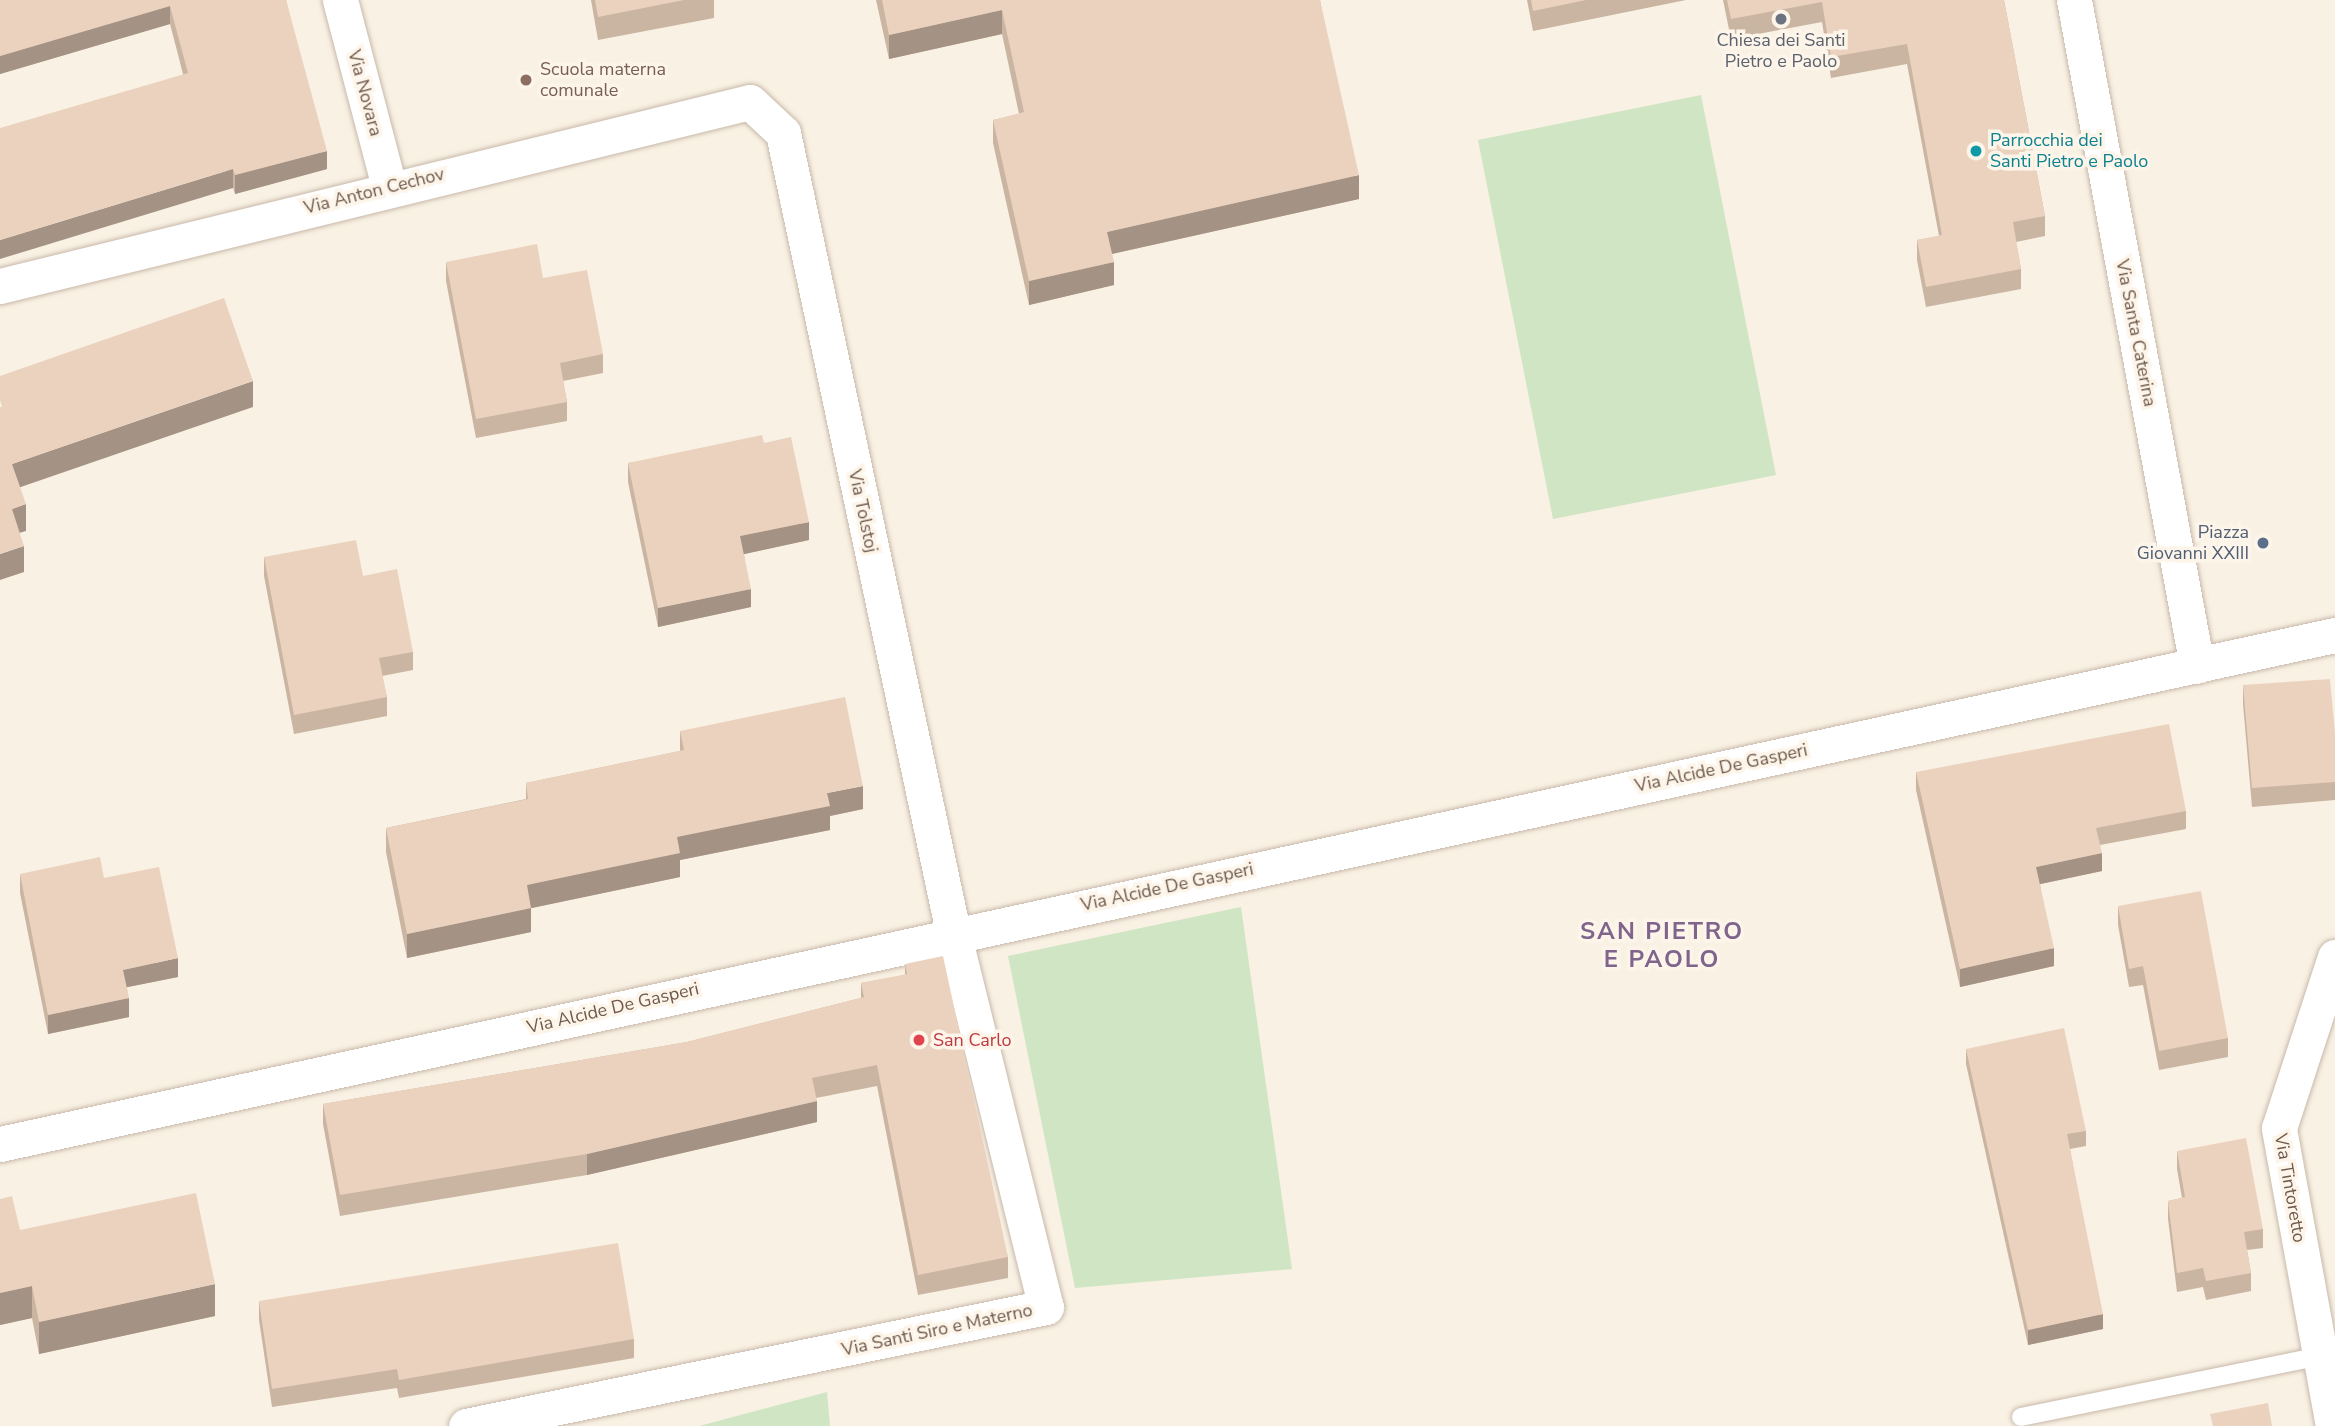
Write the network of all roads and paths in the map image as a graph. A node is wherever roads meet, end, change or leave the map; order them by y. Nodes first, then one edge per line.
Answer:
1 (340, 0) edge
2 (2074, 0) edge
3 (750, 102) joint
4 (389, 187) junction
5 (0, 286) edge
6 (2335, 635) edge
7 (2197, 666) junction
8 (953, 932) junction
9 (2335, 957) edge
10 (0, 1144) edge
11 (2320, 1356) junction
12 (2021, 1417) dead end
13 (483, 1424) edge
14 (2333, 1426) edge

1 - 4 street, Via Novara
2 - 7 street, Via Santa Caterina
3 - 4 street, Via Anton Cechov
3 - 8 street, Via Tolstoj
4 - 5 street, Via Anton Cechov
6 - 7 street, Via Alcide De Gasperi
7 - 8 street, Via Alcide De Gasperi
8 - 10 street, Via Alcide De Gasperi
8 - 13 street, Via Santi Siro e Materno
9 - 11 street, Via Tintoretto
11 - 12 lane
11 - 14 street, Via Tintoretto

